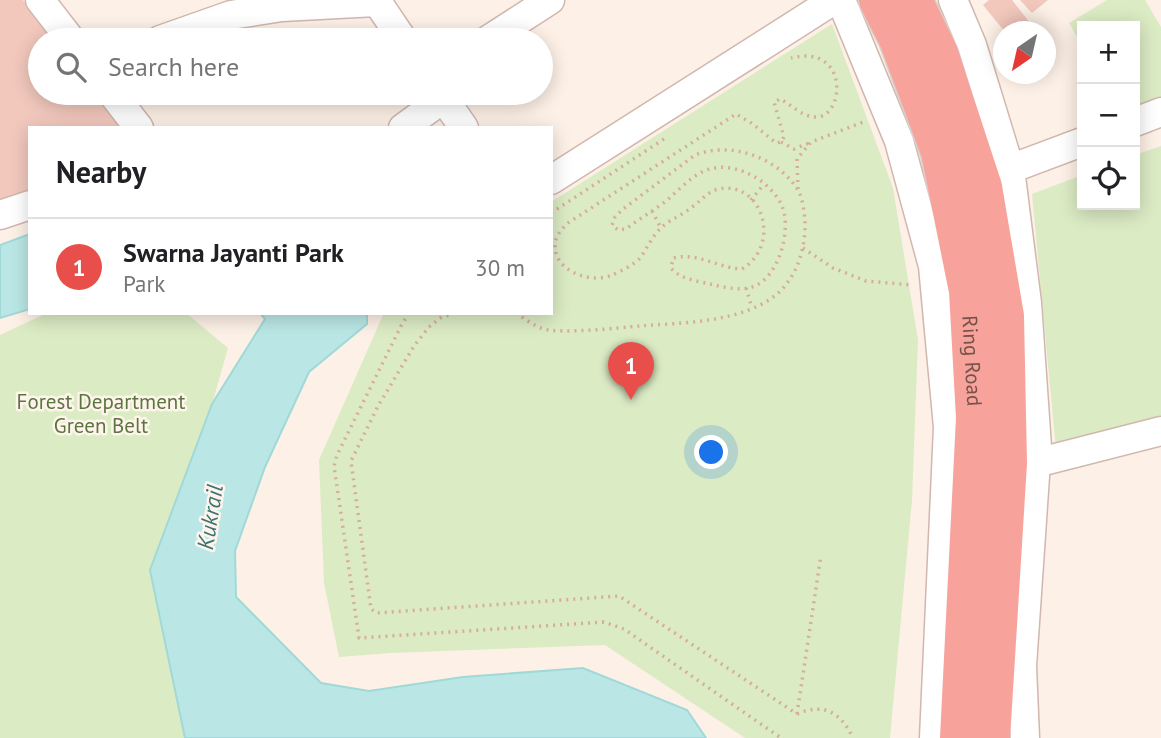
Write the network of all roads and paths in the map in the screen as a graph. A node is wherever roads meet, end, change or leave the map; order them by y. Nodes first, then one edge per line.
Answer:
1 (40, 0) edge
2 (550, 0) edge
3 (834, 0) edge
4 (841, 0) edge
5 (878, 0) edge
6 (913, 0) edge
7 (953, 0) edge
8 (376, 1) edge
9 (239, 6) edge
10 (62, 28) edge
11 (194, 28) edge
12 (395, 28) edge
13 (507, 28) edge
14 (781, 64) dead end
15 (121, 105) edge
16 (431, 105) edge
17 (448, 105) edge
18 (887, 111) junction
19 (1161, 112) edge
20 (1140, 120) edge
21 (137, 126) edge
22 (405, 126) edge
23 (463, 126) edge
24 (668, 136) dead end
25 (781, 142) junction
26 (811, 142) junction
27 (1077, 144) edge
28 (1010, 169) junction
29 (553, 179) edge
30 (764, 184) junction
31 (799, 191) junction
32 (751, 200) junction
33 (28, 206) edge
34 (652, 210) junction
35 (553, 212) edge
36 (0, 215) edge
37 (661, 228) junction
38 (803, 248) junction
39 (935, 286) junction
40 (746, 288) junction
41 (752, 308) junction
42 (408, 315) edge
43 (448, 315) edge
44 (519, 315) edge
45 (1161, 431) edge
46 (1036, 463) junction
47 (821, 555) dead end
48 (797, 713) junction
49 (781, 738) edge
50 (853, 738) edge
51 (934, 738) edge
52 (959, 738) edge
53 (991, 738) edge
54 (1025, 738) edge

1 - 10 street
2 - 13 street
3 - 29 street
4 - 18 street
5 - 52 highway, Ring Road
6 - 53 highway, Ring Road
7 - 28 street
8 - 9 street
8 - 12 street
9 - 11 street
14 - 25 path
15 - 21 street
16 - 22 street
17 - 23 street
18 - 26 path
18 - 39 street
19 - 20 street
24 - 35 path
25 - 26 path
25 - 37 path
26 - 31 path
27 - 28 street
28 - 46 street
30 - 32 path
30 - 34 path
30 - 40 path
31 - 34 path
31 - 38 path
32 - 37 path
32 - 40 path
33 - 36 street
34 - 37 path
38 - 39 path
38 - 41 path
39 - 51 street
40 - 41 path
41 - 44 path
42 - 49 path
43 - 48 path
45 - 46 street
46 - 54 street
47 - 48 path
48 - 50 path

